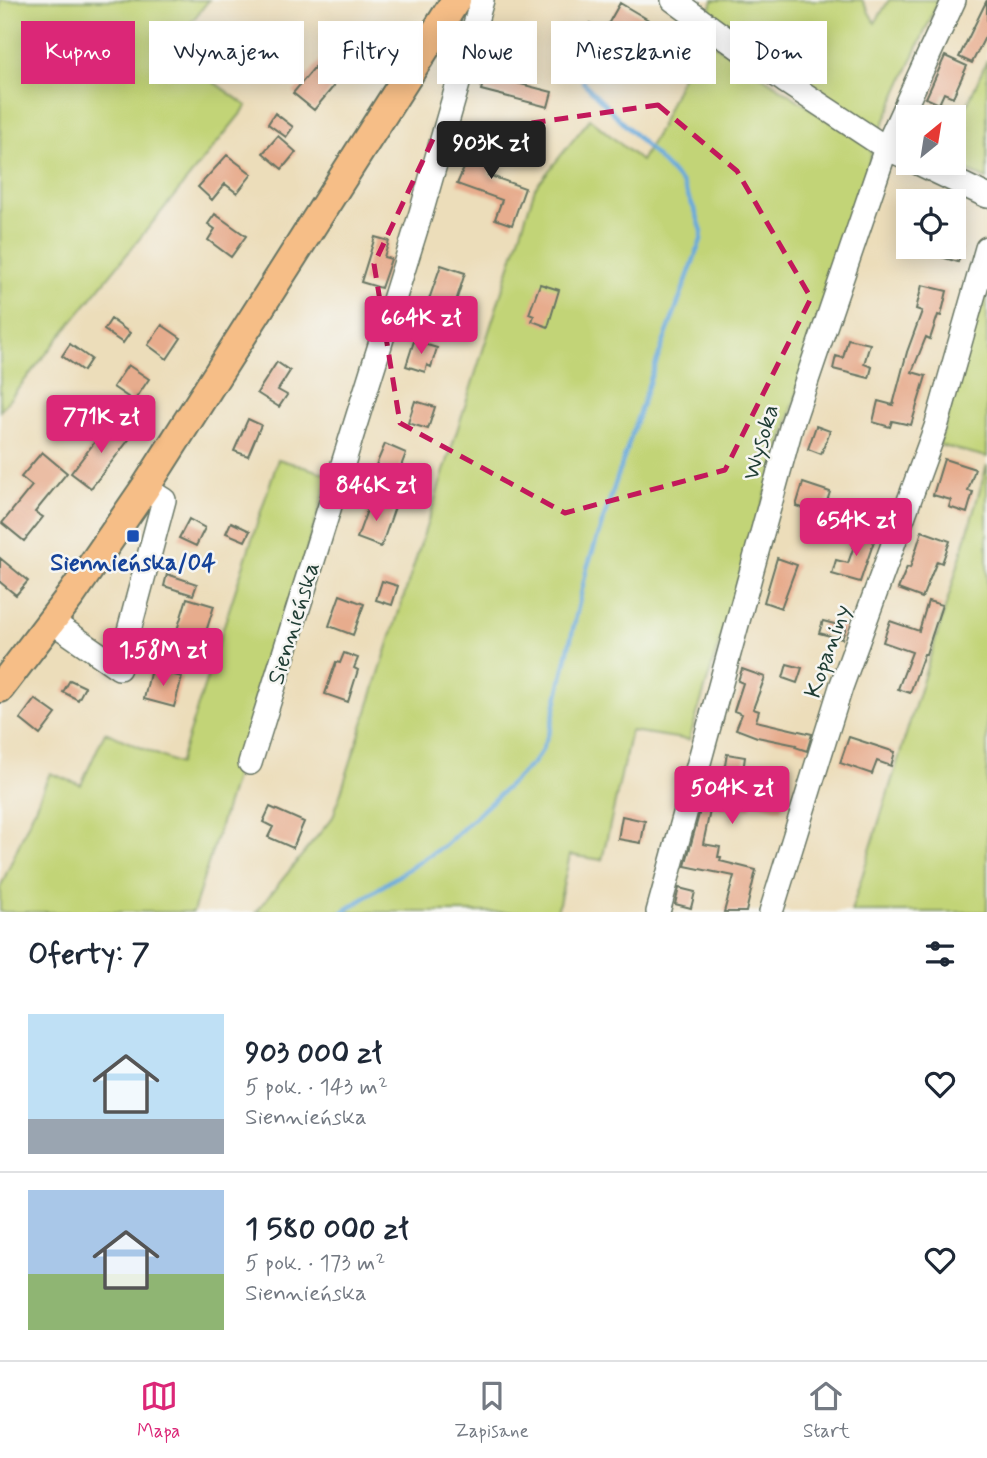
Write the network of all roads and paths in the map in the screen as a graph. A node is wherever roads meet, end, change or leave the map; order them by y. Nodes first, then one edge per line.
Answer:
1 (456, 0) edge
2 (482, 0) edge
3 (954, 0) edge
4 (686, 4) edge
5 (886, 148) junction
6 (896, 153) edge
7 (943, 175) edge
8 (987, 196) edge
9 (987, 248) edge
10 (145, 488) junction
11 (51, 621) junction
12 (0, 688) edge
13 (250, 763) dead end
14 (658, 912) edge
15 (771, 912) edge

1 - 10 main road
2 - 13 street, Siennieńska
3 - 5 street, Wysoka
4 - 5 street
5 - 6 street
5 - 14 street, Wysoka
7 - 8 street
9 - 15 street, Kopaniny
10 - 11 main road
10 - 11 street
11 - 12 main road

